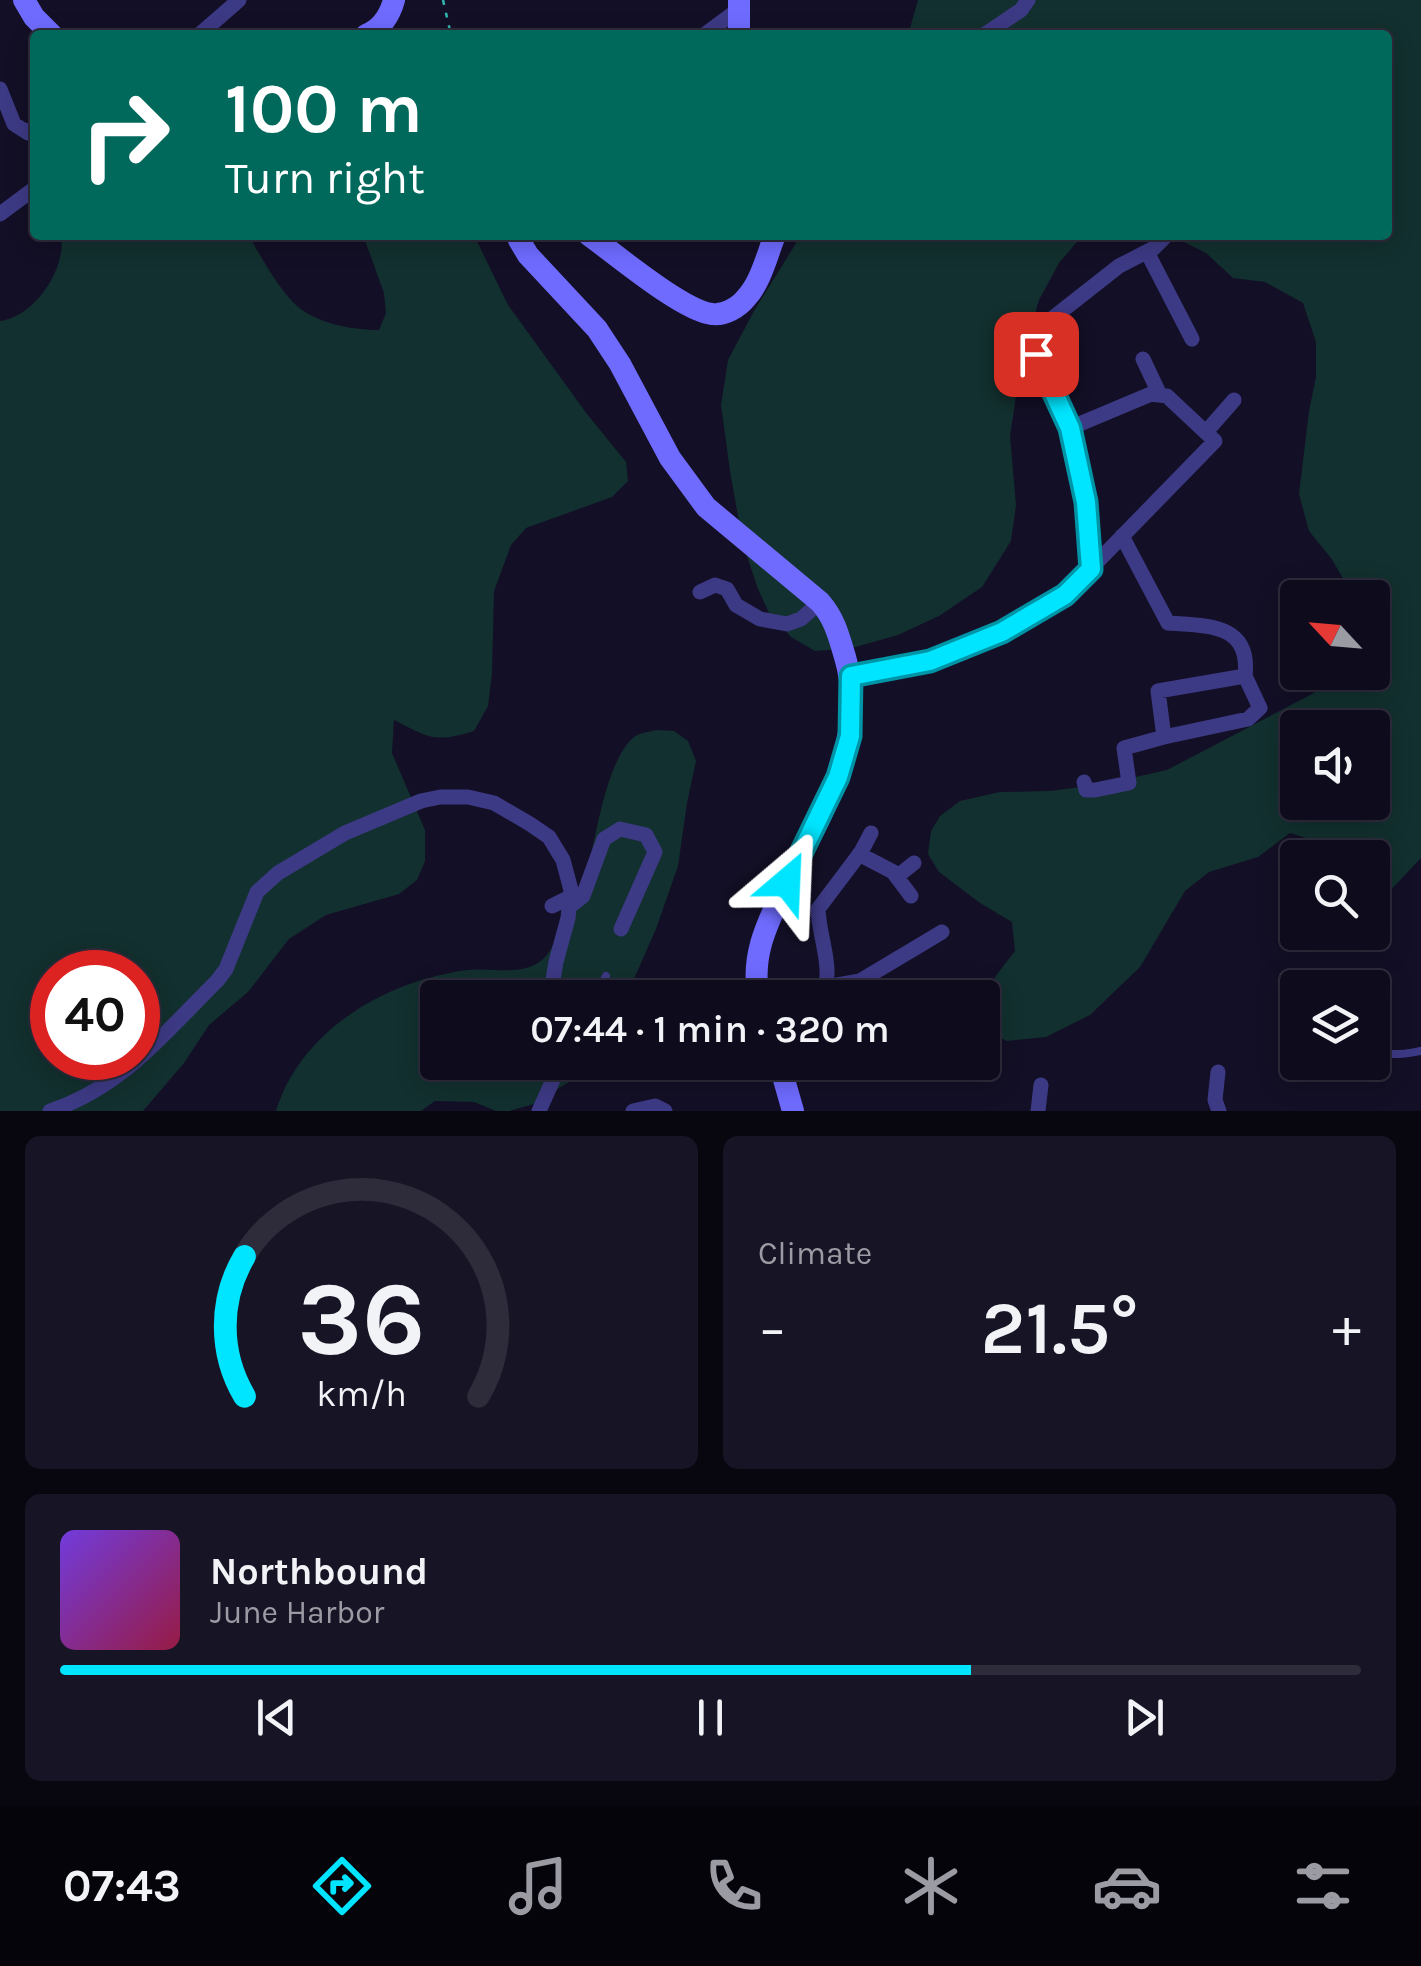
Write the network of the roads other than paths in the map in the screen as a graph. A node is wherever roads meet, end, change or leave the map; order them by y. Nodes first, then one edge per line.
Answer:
1 (24, 0) edge
2 (239, 0) edge
3 (394, 0) edge
4 (1028, 0) edge
5 (739, 4) edge
6 (47, 30) edge
7 (204, 30) edge
8 (376, 30) edge
9 (710, 30) edge
10 (740, 30) edge
11 (991, 30) edge
12 (0, 90) edge
13 (30, 131) edge
14 (30, 192) edge
15 (0, 214) edge
16 (518, 240) edge
17 (597, 240) edge
18 (773, 240) edge
19 (1162, 240) edge
20 (1147, 252) junction
21 (1192, 339) dead end
22 (1143, 359) dead end
23 (1160, 395) junction
24 (1234, 400) dead end
25 (1070, 428) junction
26 (1206, 432) junction
27 (1122, 536) junction
28 (1091, 569) junction
29 (700, 592) dead end
30 (820, 602) junction
31 (851, 676) junction
32 (1245, 676) junction
33 (1164, 737) junction
34 (1084, 782) dead end
35 (870, 833) dead end
36 (860, 854) junction
37 (914, 862) dead end
38 (894, 872) junction
39 (911, 896) dead end
40 (570, 902) junction
41 (552, 906) dead end
42 (621, 929) dead end
43 (942, 932) dead end
44 (606, 976) dead end
45 (552, 980) edge
46 (604, 980) edge
47 (756, 980) edge
48 (826, 980) edge
49 (862, 980) edge
50 (1421, 1051) edge
51 (1390, 1054) edge
52 (1218, 1072) dead end
53 (553, 1080) edge
54 (787, 1080) edge
55 (1041, 1085) dead end
56 (50, 1111) edge
57 (539, 1111) edge
58 (633, 1111) edge
59 (665, 1111) edge
60 (793, 1111) edge
61 (1038, 1111) edge
62 (1219, 1111) edge

1 - 6 street
2 - 7 street
3 - 8 street
4 - 11 street
5 - 9 street
5 - 10 street
12 - 13 street
14 - 15 street
16 - 30 street
17 - 18 street
19 - 20 street
20 - 21 street
20 - 25 street
22 - 23 street
23 - 25 street
23 - 26 street
24 - 26 street
25 - 28 street
26 - 27 street
27 - 28 street
27 - 32 street
28 - 31 street
29 - 30 street
30 - 31 street
31 - 47 street
32 - 33 street
32 - 33 street
33 - 34 street
35 - 36 street
36 - 38 street
36 - 48 street
37 - 38 street
38 - 39 street
40 - 41 street
40 - 42 street
40 - 45 street
40 - 56 street
43 - 49 street
44 - 46 lane
50 - 51 lane
52 - 62 street
53 - 57 street
54 - 60 street
55 - 61 street
58 - 59 street

